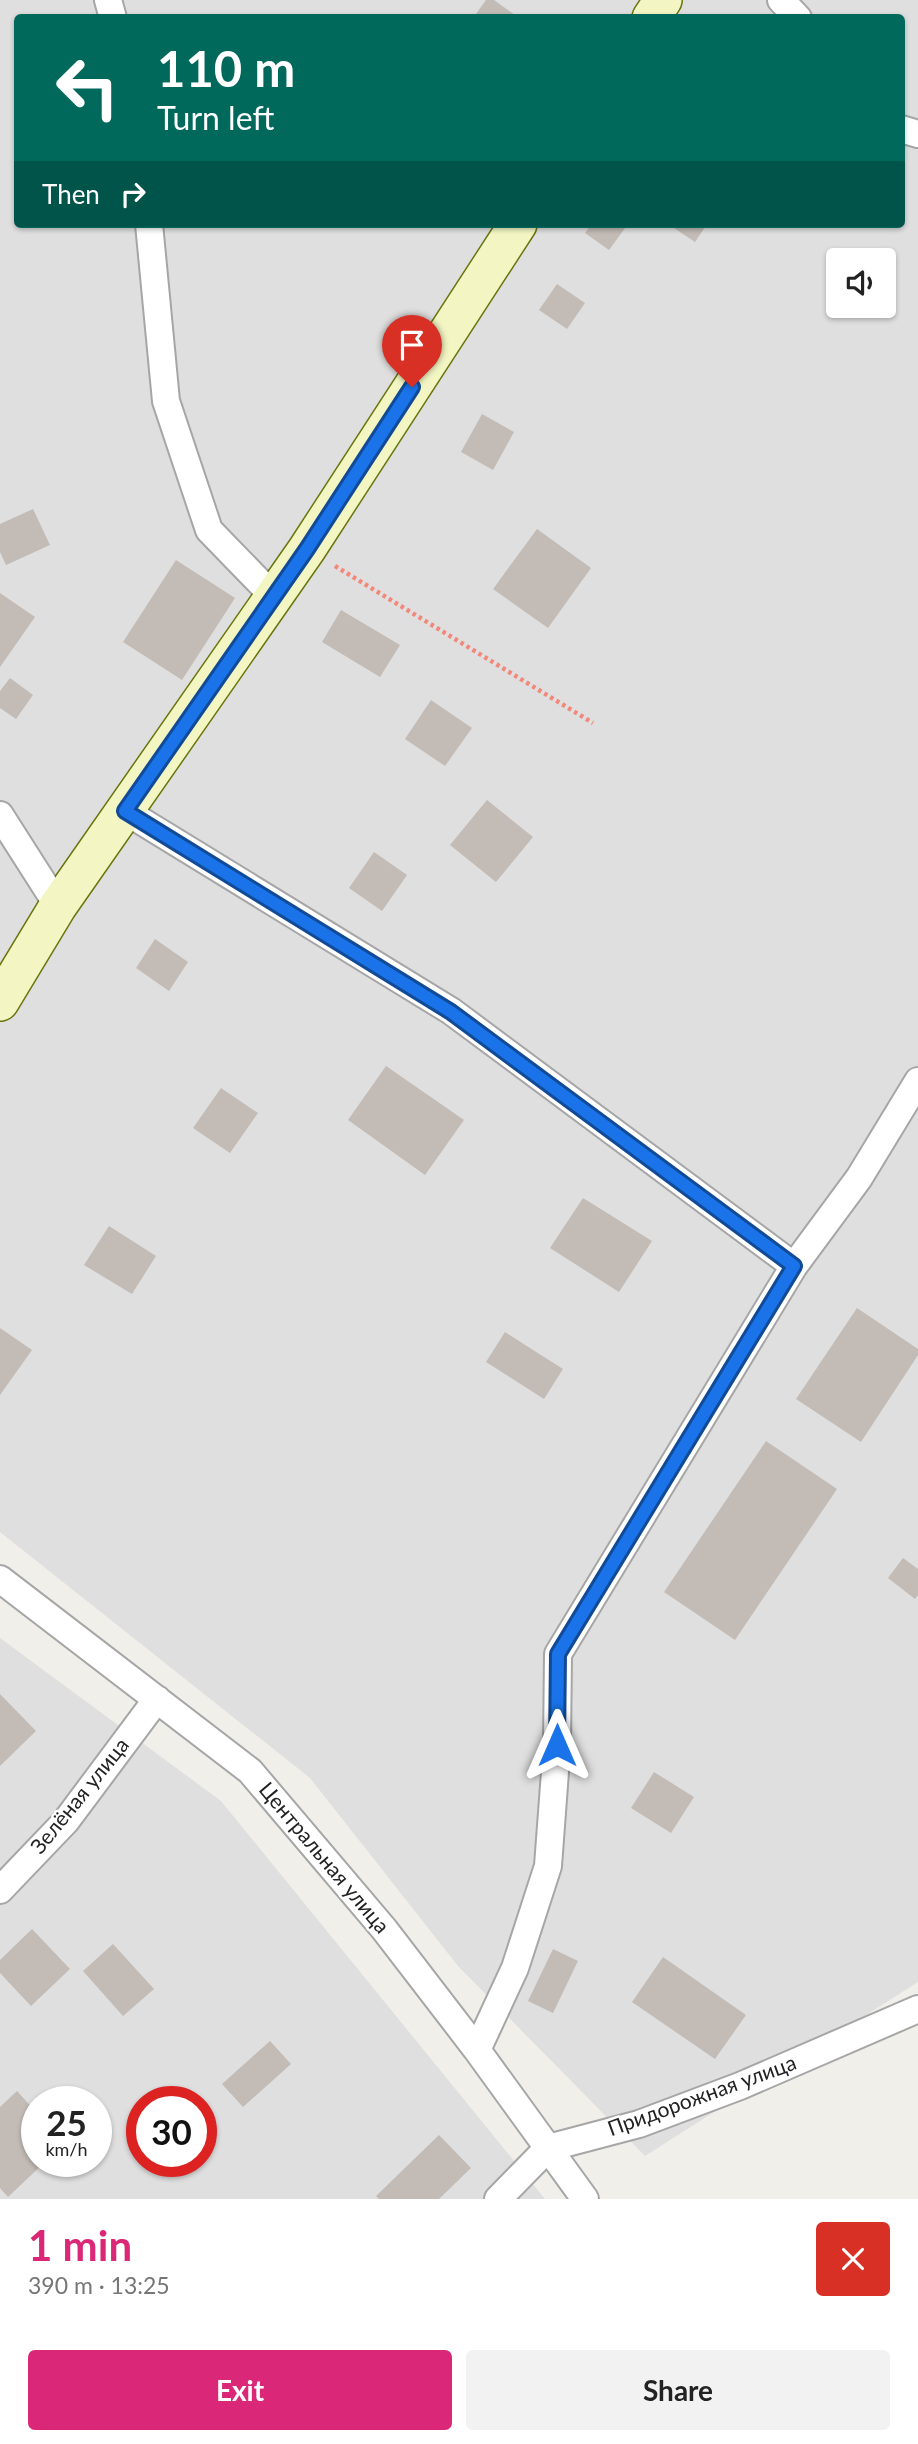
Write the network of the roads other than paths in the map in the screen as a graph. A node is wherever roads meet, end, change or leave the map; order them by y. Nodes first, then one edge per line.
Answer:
1 (781, 0) edge
2 (794, 14) edge
3 (149, 228) edge
4 (514, 228) edge
5 (274, 597) junction
6 (125, 811) junction
7 (0, 815) edge
8 (58, 906) junction
9 (0, 1002) edge
10 (918, 1081) edge
11 (794, 1266) junction
12 (0, 1579) edge
13 (157, 1699) junction
14 (0, 1890) edge
15 (918, 2009) edge
16 (477, 2050) junction
17 (548, 2148) junction
18 (498, 2199) edge
19 (585, 2199) edge

1 - 2 street
3 - 5 street
4 - 5 street
5 - 6 street
6 - 8 street
6 - 11 street
7 - 8 street
8 - 9 street
10 - 11 street
11 - 16 street
12 - 13 street, Центральная улица
13 - 14 street, Зелёная улица
13 - 16 street, Центральная улица
15 - 17 street, Придорожная улица
16 - 17 street, Центральная улица
17 - 18 street
17 - 19 street, Центральная улица

